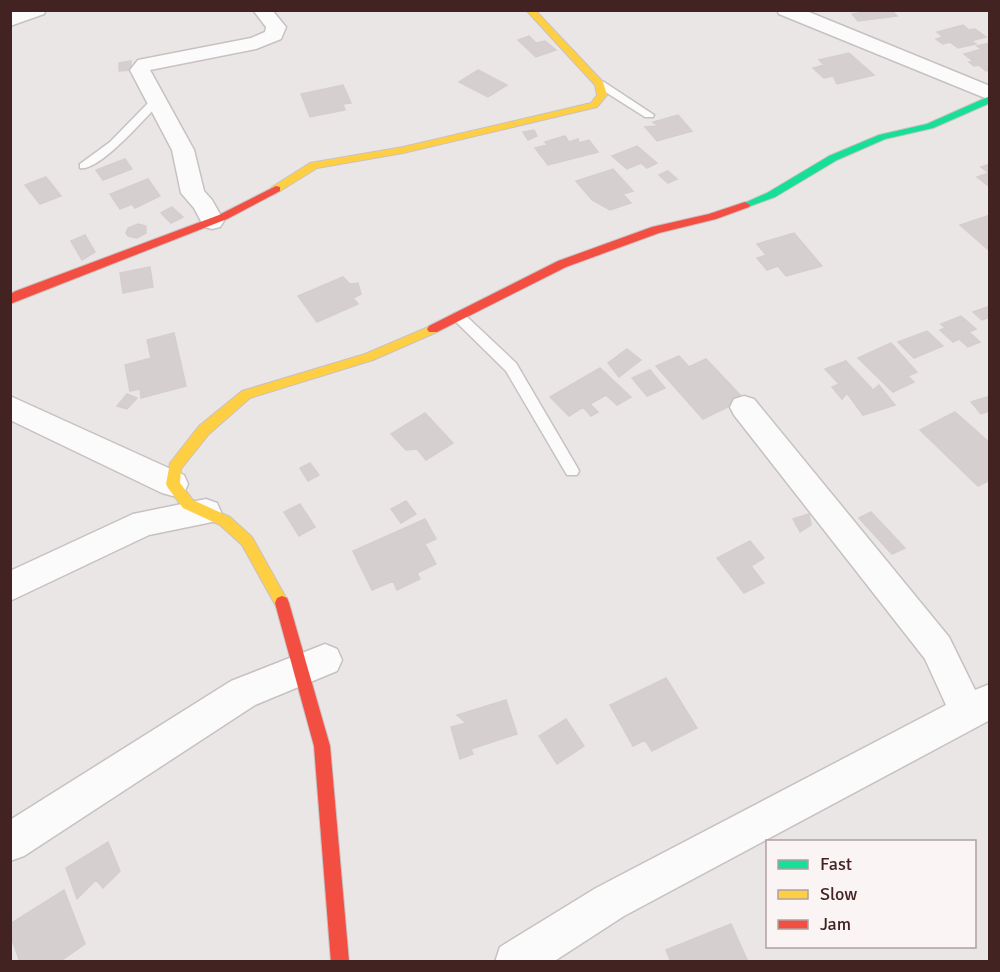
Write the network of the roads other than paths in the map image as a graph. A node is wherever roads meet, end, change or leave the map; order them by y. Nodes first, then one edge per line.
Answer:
1 (37, 10) edge
2 (262, 10) edge
3 (530, 10) edge
4 (786, 10) edge
5 (10, 20) edge
6 (600, 84) junction
7 (990, 96) edge
8 (155, 102) junction
9 (650, 116) dead end
10 (84, 166) dead end
11 (212, 221) junction
12 (10, 300) edge
13 (459, 317) junction
14 (10, 407) edge
15 (744, 407) dead end
16 (572, 471) dead end
17 (172, 484) junction
18 (206, 512) junction
19 (10, 588) edge
20 (313, 665) junction
21 (978, 706) edge
22 (10, 842) edge
23 (340, 962) edge
24 (515, 962) edge

1 - 5 street
2 - 8 street
3 - 6 street
4 - 7 street
6 - 9 lane
6 - 11 street
7 - 13 street
8 - 10 lane
8 - 11 street
11 - 12 street
13 - 16 lane
13 - 17 street
14 - 17 street
15 - 21 street
17 - 18 street
18 - 19 street
18 - 20 street
20 - 22 street
20 - 23 street
21 - 24 street

